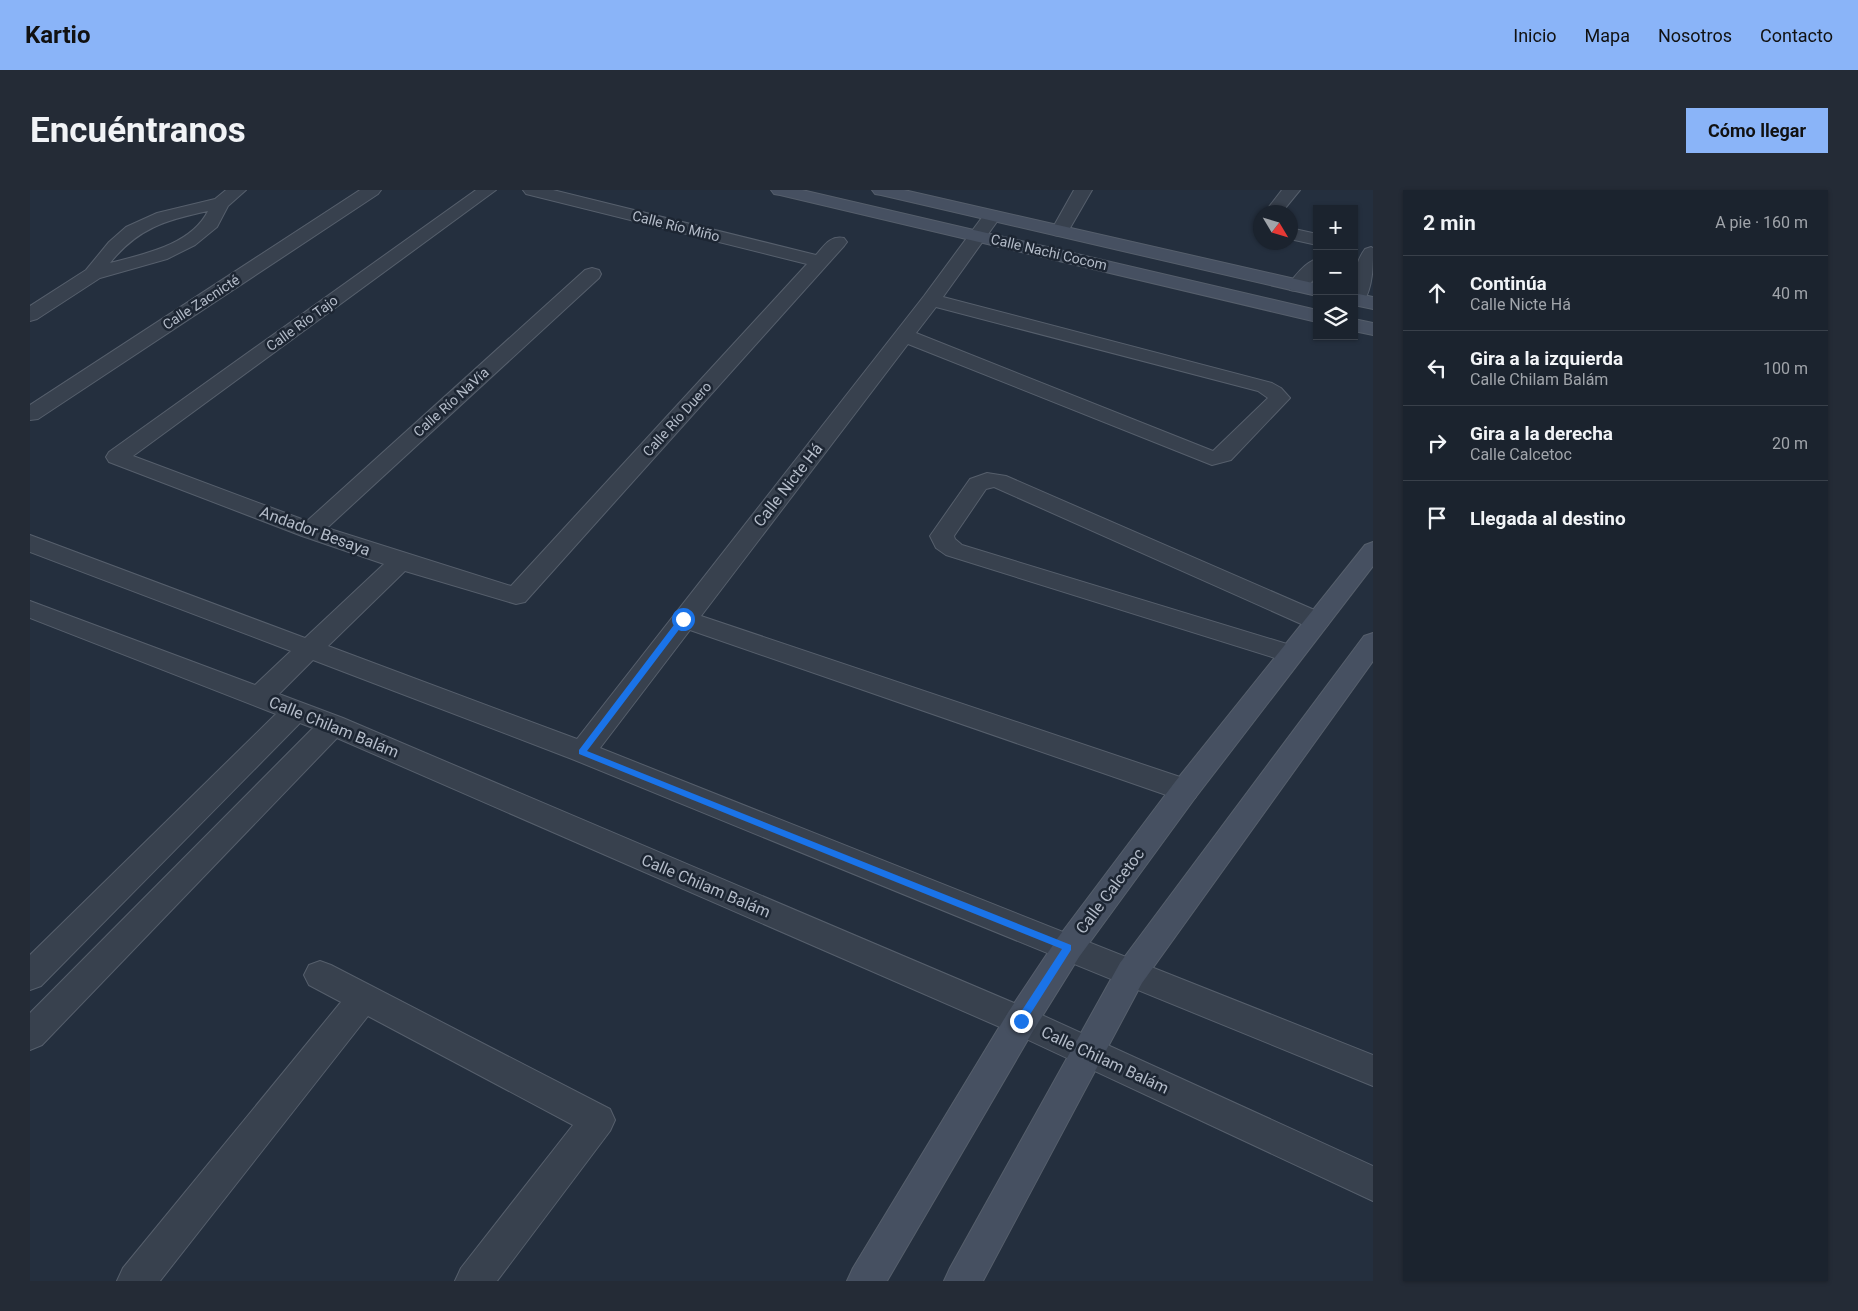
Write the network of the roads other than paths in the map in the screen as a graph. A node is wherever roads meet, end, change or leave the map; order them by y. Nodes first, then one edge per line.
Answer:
1 (237, 190) edge
2 (372, 190) edge
3 (487, 190) edge
4 (532, 190) edge
5 (780, 190) edge
6 (881, 190) edge
7 (1083, 190) edge
8 (1291, 190) edge
9 (221, 203) junction
10 (1279, 205) edge
11 (992, 216) junction
12 (1060, 231) junction
13 (978, 235) junction
14 (1298, 235) edge
15 (1313, 239) edge
16 (838, 242) dead end
17 (1104, 242) junction
18 (1366, 251) edge
19 (820, 262) junction
20 (1091, 262) junction
21 (1313, 269) edge
22 (92, 274) junction
23 (592, 274) dead end
24 (1266, 278) junction
25 (1297, 286) junction
26 (1313, 289) edge
27 (931, 300) junction
28 (1361, 300) edge
29 (1253, 301) junction
30 (30, 315) edge
31 (1313, 315) edge
32 (1358, 326) edge
33 (1373, 329) edge
34 (904, 335) junction
35 (30, 414) edge
36 (117, 456) joint
37 (310, 531) junction
38 (30, 543) edge
39 (1373, 550) edge
40 (401, 561) junction
41 (516, 596) joint
42 (30, 609) edge
43 (683, 619) junction
44 (1316, 621) junction
45 (1373, 642) edge
46 (311, 649) junction
47 (1290, 654) junction
48 (260, 696) junction
49 (296, 710) junction
50 (333, 725) junction
51 (582, 752) junction
52 (1184, 790) junction
53 (1068, 948) junction
54 (1131, 973) junction
55 (320, 975) dead end
56 (30, 976) edge
57 (362, 998) junction
58 (1021, 1021) junction
59 (30, 1035) edge
60 (1087, 1052) junction
61 (1373, 1071) edge
62 (1373, 1184) edge
63 (136, 1281) edge
64 (474, 1281) edge
65 (866, 1281) edge
66 (963, 1281) edge

1 - 9 street
2 - 35 street, Calle Zacnicté
3 - 36 street, Calle Río Tajo
4 - 19 street, Calle Río Miño
5 - 13 street, Calle Nachi Cocom
6 - 11 street, Calle Nachi Cocom
7 - 12 street
8 - 10 street
9 - 22 street
9 - 22 street
11 - 12 street, Calle Nachi Cocom
11 - 13 street, Calle Nicte Há
12 - 17 street, Calle Nachi Cocom
13 - 20 street, Calle Nachi Cocom
13 - 27 street, Calle Nicte Há
14 - 15 street
16 - 19 street, Calle Río Duero
17 - 20 street
17 - 24 street, Calle Nachi Cocom
18 - 28 street
19 - 41 street, Calle Río Duero
20 - 29 street, Calle Nachi Cocom
21 - 25 street
22 - 30 street
23 - 37 street, Calle Río NaVía
24 - 25 street, Calle Nachi Cocom
24 - 29 street
25 - 26 street, Calle Nachi Cocom
27 - 34 street, Calle Nicte Há
27 - 34 street
29 - 31 street, Calle Nachi Cocom
32 - 33 street
34 - 43 street, Calle Nicte Há
36 - 37 street, Andador Besaya
37 - 40 street, Andador Besaya
38 - 46 street
39 - 44 street, Calle Calcetoc
40 - 41 street, Andador Besaya
40 - 46 street
42 - 48 street, Calle Chilam Balám
43 - 51 street, Calle Nicte Há
43 - 52 street
44 - 47 street, Calle Calcetoc
44 - 47 street
45 - 54 street
46 - 48 street
46 - 51 street
47 - 52 street, Calle Calcetoc
48 - 49 street, Calle Chilam Balám
49 - 50 street, Calle Chilam Balám
49 - 56 street
50 - 58 street, Calle Chilam Balám
50 - 59 street
51 - 53 street
52 - 53 street, Calle Calcetoc
53 - 54 street
53 - 58 street, Calle Calcetoc
54 - 60 street
54 - 61 street
55 - 57 street
57 - 63 street
57 - 64 street
58 - 60 street, Calle Chilam Balám
58 - 65 street, Calle Calcetoc
60 - 62 street, Calle Chilam Balám
60 - 66 street

